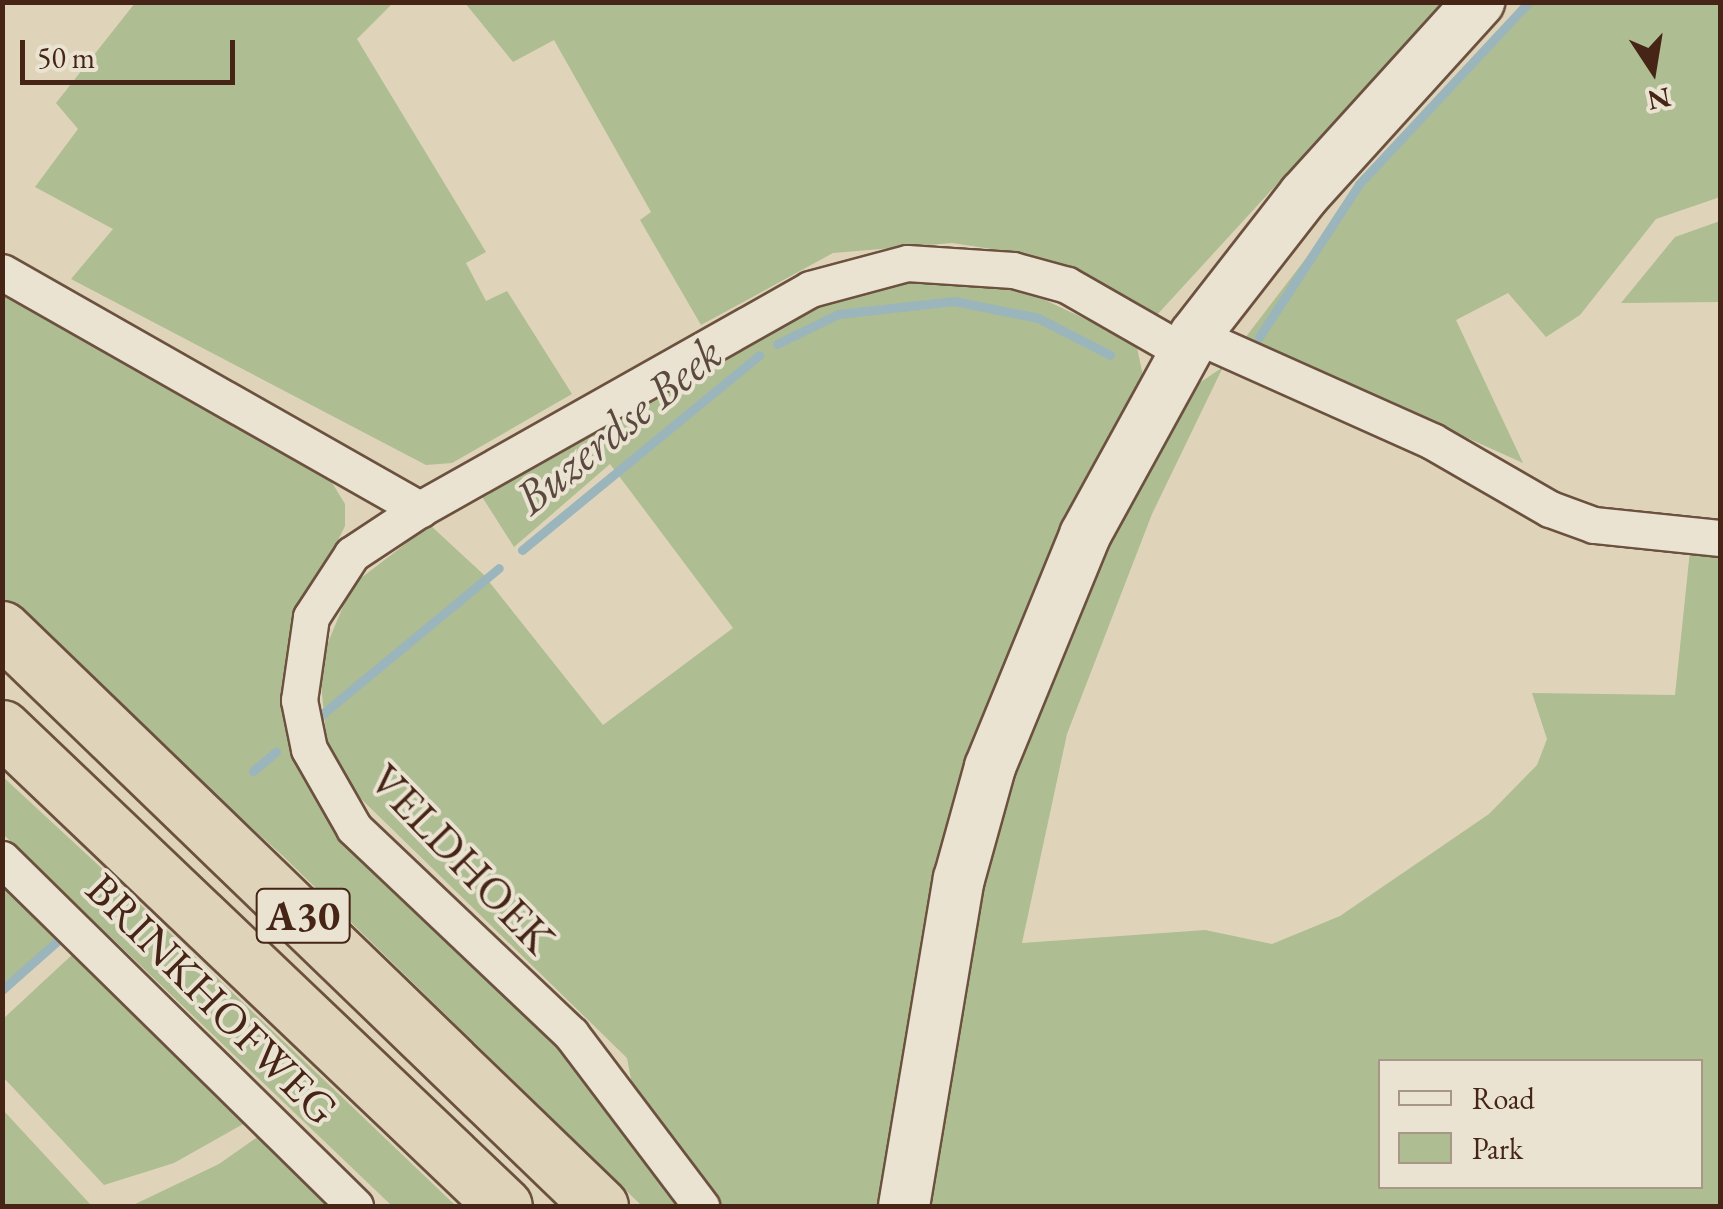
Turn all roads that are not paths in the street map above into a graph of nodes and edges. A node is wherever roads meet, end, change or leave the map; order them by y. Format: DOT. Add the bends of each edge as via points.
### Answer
graph roads {
  1 [pos="1479,2"];
  2 [pos="2,272"];
  3 [pos="1190,343"];
  4 [pos="420,509"];
  5 [pos="1720,538"];
  6 [pos="2,628"];
  7 [pos="2,728"];
  8 [pos="2,859"];
  9 [pos="355,1206"];
  10 [pos="504,1206"];
  11 [pos="600,1206"];
  12 [pos="701,1206"];
  13 [pos="904,1206"];
  1 -- 3 [label="street" via="1304,195"];
  2 -- 4 [label="street"];
  3 -- 4 [label="street, VELDHOEK" via="1067,285 1013,270 907,263 810,289"];
  3 -- 5 [label="street, VELDHOEK" via="1432,441 1550,509 1594,525"];
  3 -- 13 [label="street" via="1086,535 990,768 932,1006"];
  4 -- 12 [label="street, VELDHOEK" via="352,554 311,617 300,700 309,749 354,828 571,1034"];
  6 -- 11 [label="highway, A30"];
  7 -- 10 [label="highway, A30"];
  8 -- 9 [label="street, BRINKHOFWEG"];
}
